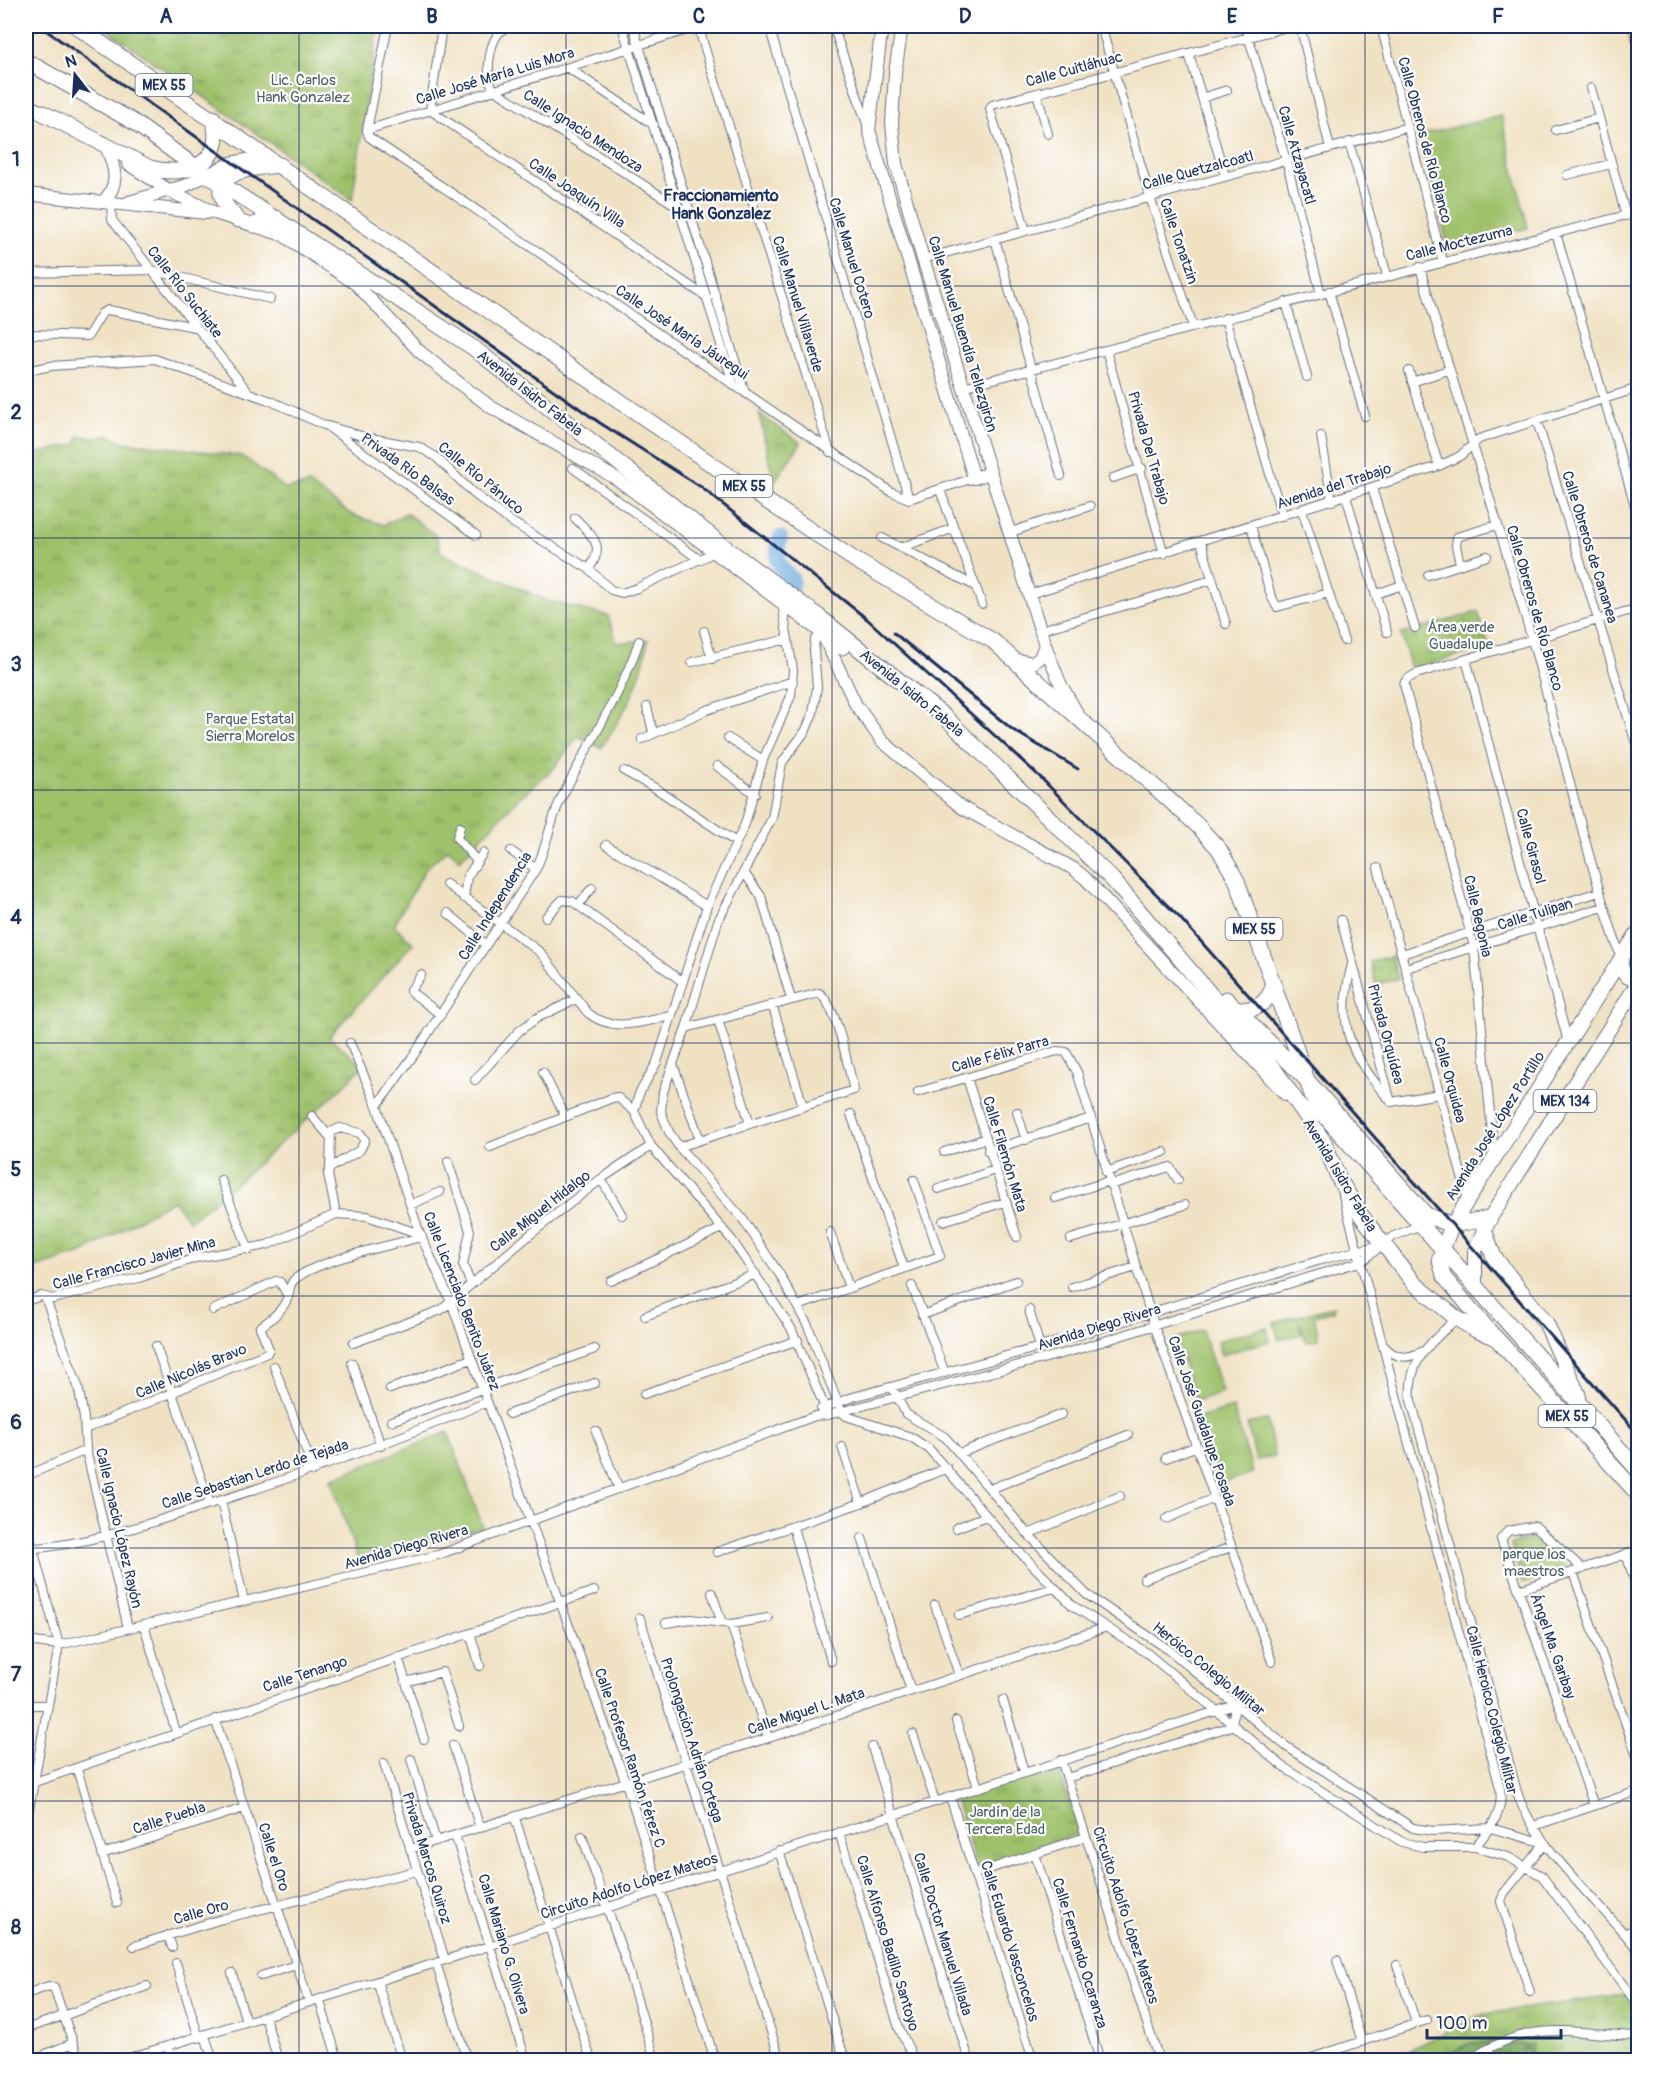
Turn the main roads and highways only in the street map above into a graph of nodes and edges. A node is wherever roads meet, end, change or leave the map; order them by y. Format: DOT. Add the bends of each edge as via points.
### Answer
graph roads {
  1 [pos="76,26"];
  2 [pos="84,26"];
  3 [pos="882,26"];
  4 [pos="902,26"];
  5 [pos="115,52"];
  6 [pos="26,60"];
  7 [pos="26,103"];
  8 [pos="41,112"];
  9 [pos="213,118"];
  10 [pos="108,151"];
  11 [pos="274,160"];
  12 [pos="201,170"];
  13 [pos="222,184"];
  14 [pos="170,191"];
  15 [pos="26,194"];
  16 [pos="112,203"];
  17 [pos="215,213"];
  18 [pos="276,218"];
  19 [pos="238,220"];
  20 [pos="254,225"];
  21 [pos="283,235"];
  22 [pos="990,473"];
  23 [pos="822,633"];
  24 [pos="1045,645"];
  25 [pos="1016,660"];
  26 [pos="881,668"];
  27 [pos="1084,725"];
  28 [pos="1145,916"];
  29 [pos="1638,932"];
  30 [pos="1621,958"];
  31 [pos="1638,978"];
  32 [pos="1274,983"];
  33 [pos="1638,983"];
  34 [pos="1233,1007"];
  35 [pos="1304,1077"];
  36 [pos="1305,1118"];
  37 [pos="1487,1224"];
  38 [pos="1452,1225"];
  39 [pos="1441,1250"];
  40 [pos="1475,1287"];
  41 [pos="1495,1337"];
  42 [pos="1583,1406"];
  43 [pos="1638,1470"];
  44 [pos="1638,1494"];
  1 -- 5 [label="highway, Avenida Isidro Fabela / MEX 55"];
  2 -- 5 [label="main road"];
  3 -- 22 [label="main road" via="869,130 974,478"];
  4 -- 22 [label="main road, Calle Manuel Buendía Tellezgirón" via="892,142 923,259"];
  5 -- 9 [label="highway, Avenida Isidro Fabela / MEX 55"];
  6 -- 12 [label="highway, Avenida Isidro Fabela / MEX 55" via="132,121"];
  7 -- 8 [label="main road, Avenida Isidro Fabela / MEX 55"];
  8 -- 10 [label="main road, Avenida Isidro Fabela / MEX 55"];
  8 -- 12 [label="highway" via="150,168"];
  9 -- 11 [label="highway, Avenida Isidro Fabela / MEX 55"];
  9 -- 12 [label="highway" via="216,147"];
  10 -- 14 [label="main road, Avenida Isidro Fabela / MEX 55"];
  10 -- 16 [label="main road" via="115,181"];
  11 -- 12 [label="main road" via="237,160"];
  11 -- 13 [label="highway" via="230,176"];
  11 -- 25 [label="highway, Avenida Isidro Fabela / MEX 55" via="720,470 855,560 993,641"];
  12 -- 13 [label="highway, Avenida Isidro Fabela / MEX 55"];
  12 -- 14 [label="main road"];
  13 -- 18 [label="highway, Avenida Isidro Fabela / MEX 55"];
  13 -- 19 [label="highway" via="222,200"];
  14 -- 16 [label="main road"];
  14 -- 17 [label="main road, Avenida Isidro Fabela / MEX 55"];
  15 -- 16 [label="main road"];
  16 -- 17 [label="main road"];
  17 -- 19 [label="main road, Avenida Isidro Fabela / MEX 55"];
  18 -- 20 [label="highway"];
  18 -- 21 [label="highway"];
  18 -- 26 [label="highway, Avenida Isidro Fabela / MEX 55" via="475,349"];
  19 -- 20 [label="main road, Avenida Isidro Fabela / MEX 55"];
  20 -- 21 [label="main road, Avenida Isidro Fabela / MEX 55"];
  21 -- 23 [label="main road, Avenida Isidro Fabela / MEX 55" via="363,290 419,351 491,407 617,479"];
  22 -- 24 [label="main road, Calle Manuel Buendía Tellezgirón"];
  23 -- 26 [label="highway"];
  23 -- 36 [label="main road, MEX 55" via="856,705 882,741 961,807 1085,878"];
  24 -- 25 [label="main road" via="1040,658 1033,663"];
  24 -- 27 [label="main road, Calle Manuel Buendía Tellezgirón" via="1060,683"];
  25 -- 27 [label="highway, Avenida Isidro Fabela / MEX 55"];
  26 -- 28 [label="highway, Avenida Isidro Fabela / MEX 55" via="980,748"];
  27 -- 32 [label="highway, Avenida Isidro Fabela / MEX 55" via="1219,849 1237,881"];
  28 -- 34 [label="highway"];
  28 -- 36 [label="highway, Avenida Isidro Fabela / MEX 55" via="1274,1069"];
  29 -- 30 [label="main road, Avenida José López Portillo / MEX 134"];
  30 -- 31 [label="main road" via="1624,975"];
  30 -- 38 [label="main road, Avenida José López Portillo / MEX 134"];
  32 -- 34 [label="highway" via="1270,997 1261,1005 1245,1010"];
  32 -- 35 [label="highway, Avenida Isidro Fabela / MEX 55"];
  33 -- 37 [label="main road, MEX 134"];
  34 -- 35 [label="highway"];
  35 -- 38 [label="highway" via="1426,1215"];
  35 -- 39 [label="highway, Avenida Isidro Fabela / MEX 55" via="1316,1106"];
  36 -- 41 [label="highway, Avenida Isidro Fabela / MEX 55" via="1324,1142 1339,1179 1414,1283 1456,1318"];
  37 -- 38 [label="highway"];
  37 -- 40 [label="main road, MEX 134" via="1475,1251"];
  37 -- 42 [label="highway" via="1494,1257 1546,1323"];
  38 -- 39 [label="main road, Avenida José López Portillo / MEX 134"];
  39 -- 40 [label="highway, Avenida Isidro Fabela / MEX 55"];
  39 -- 41 [label="main road, MEX 55" via="1444,1277"];
  40 -- 42 [label="highway, Avenida Isidro Fabela / MEX 55"];
  41 -- 44 [label="highway, Avenida Isidro Fabela / MEX 55"];
  42 -- 43 [label="highway, Avenida Isidro Fabela / MEX 55"];
}
